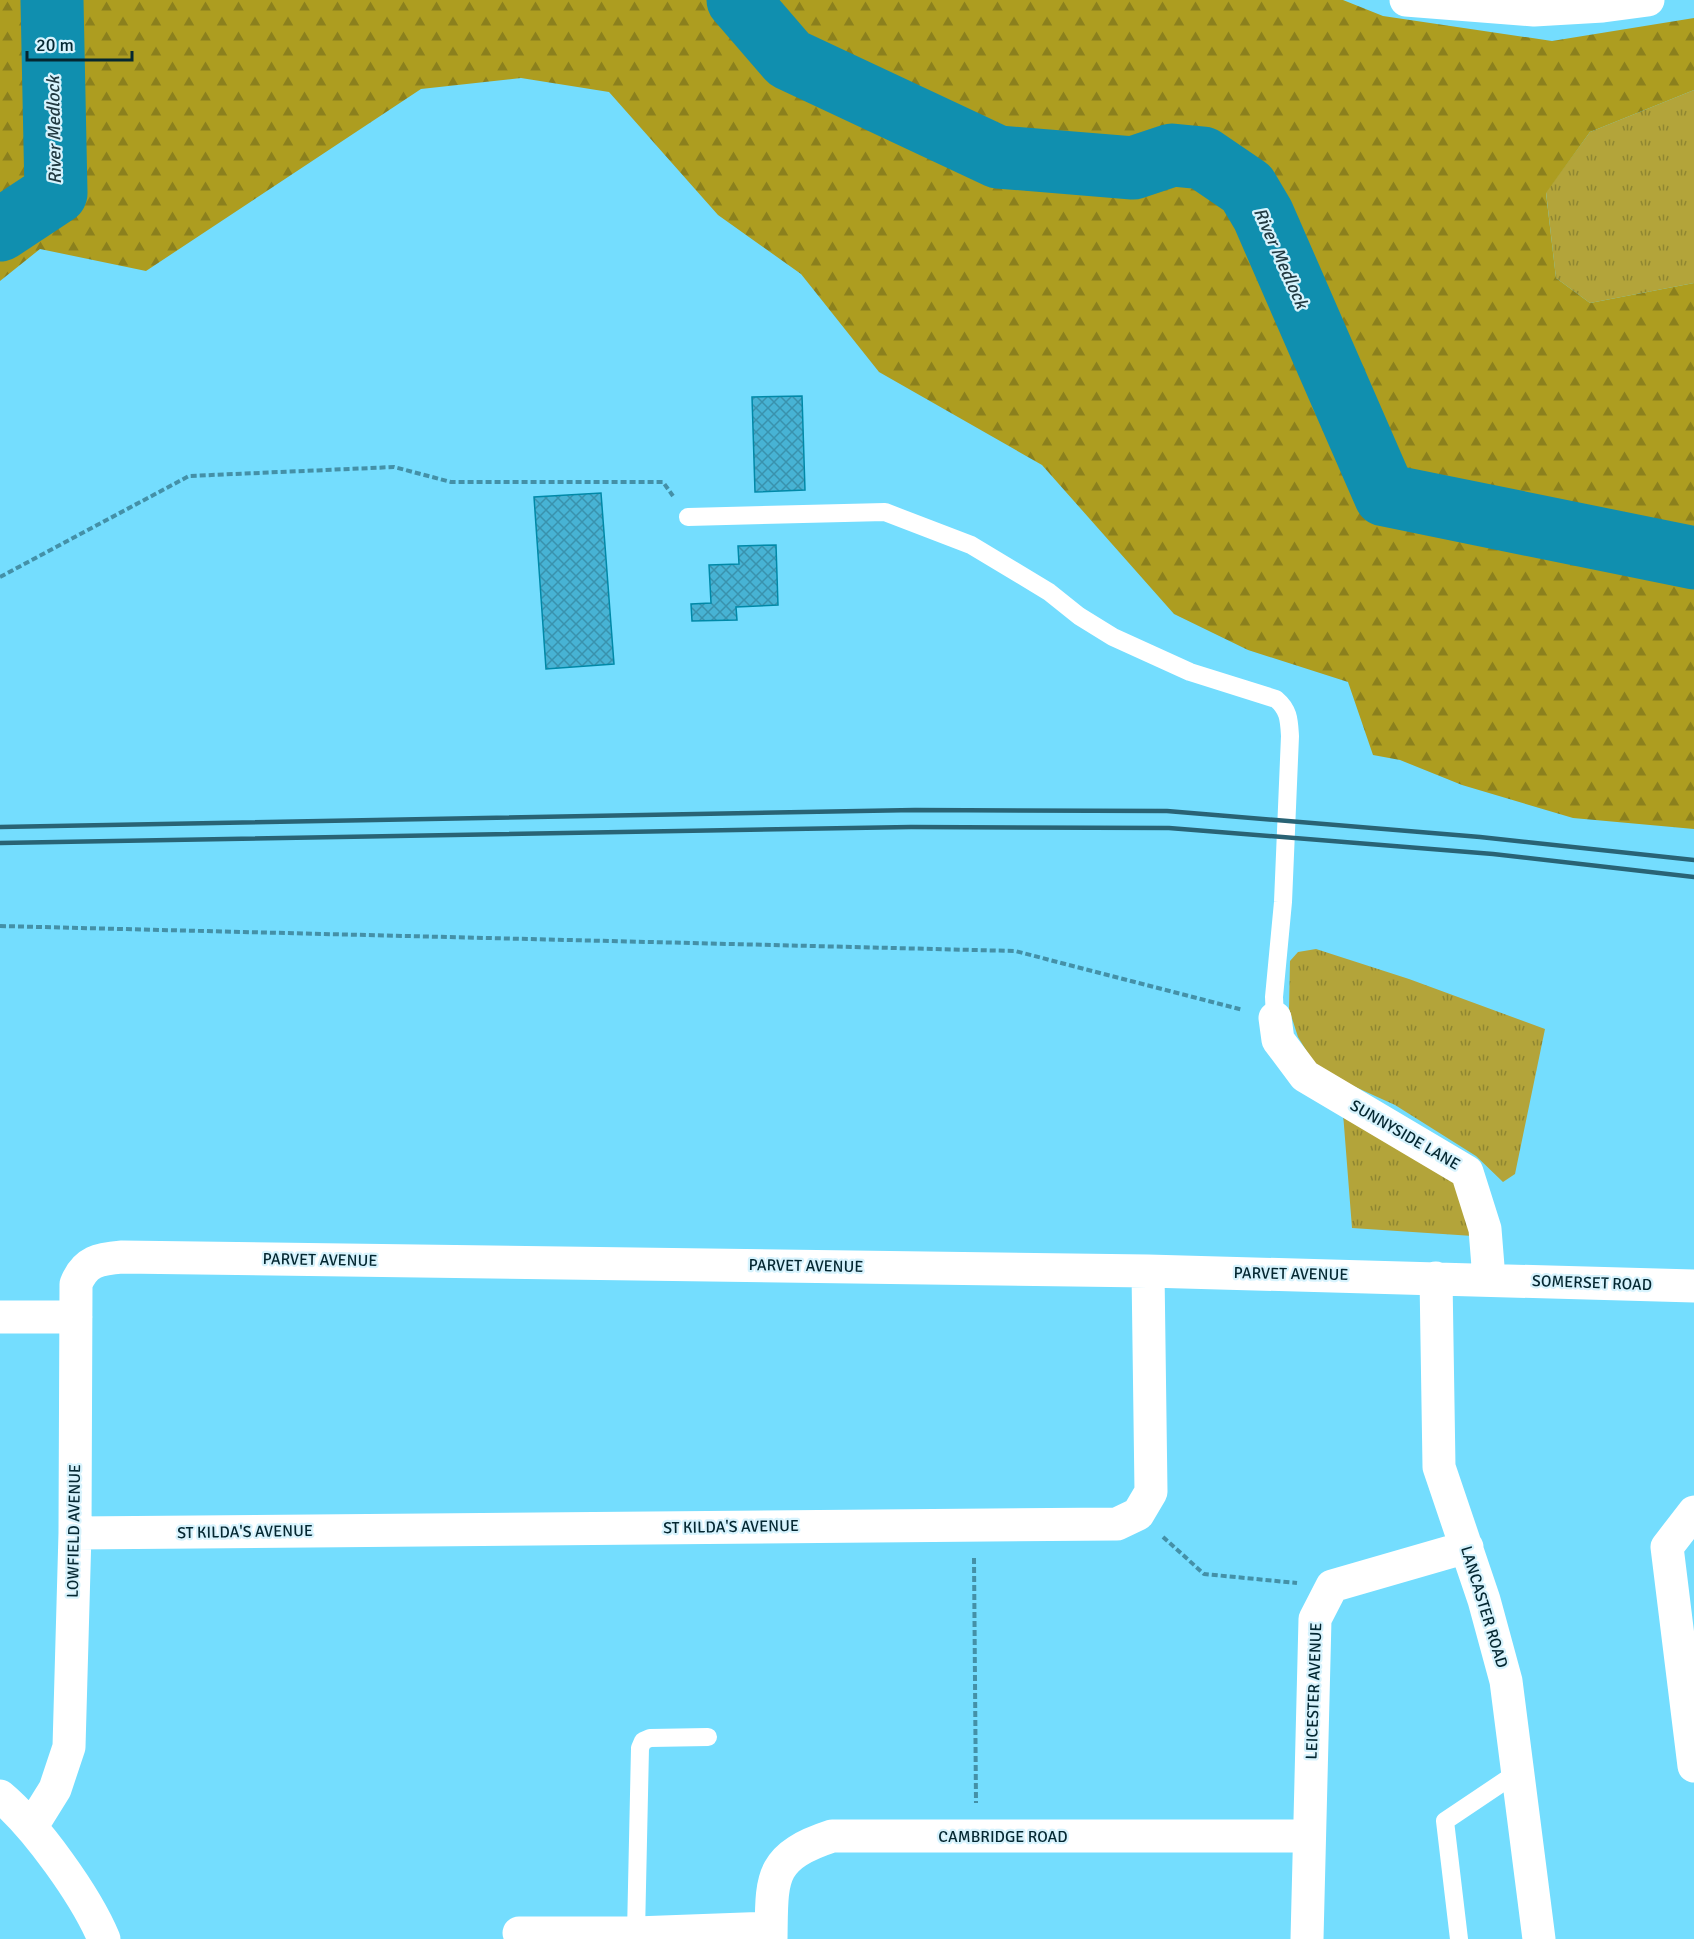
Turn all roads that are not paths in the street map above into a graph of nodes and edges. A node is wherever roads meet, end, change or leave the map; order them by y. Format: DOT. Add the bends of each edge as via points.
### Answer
graph roads {
  1 [pos="1406,0"];
  2 [pos="1648,0"];
  3 [pos="688,517"];
  4 [pos="1275,1018"];
  5 [pos="122,1257"];
  6 [pos="1148,1271"];
  7 [pos="1436,1278"];
  8 [pos="1489,1279"];
  9 [pos="1694,1286"];
  10 [pos="0,1317"];
  11 [pos="76,1317"];
  12 [pos="1694,1512"];
  13 [pos="75,1533"];
  14 [pos="1467,1547"];
  15 [pos="708,1737"];
  16 [pos="1694,1766"];
  17 [pos="1518,1772"];
  18 [pos="0,1796"];
  19 [pos="32,1826"];
  20 [pos="1309,1836"];
  21 [pos="636,1933"];
  22 [pos="771,1933"];
  23 [pos="519,1934"];
  24 [pos="104,1939"];
  25 [pos="1306,1939"];
  26 [pos="1459,1939"];
  27 [pos="1539,1939"];
  1 -- 2 [label="street" via="1534,10"];
  3 -- 4 [label="lane" via="885,512 971,545 1113,637 1190,672 1276,699 1284,705 1289,715 1290,736"];
  4 -- 8 [label="street, SUNNYSIDE LANE" via="1278,1040 1305,1076 1467,1172 1485,1228"];
  5 -- 6 [label="street, PARVET AVENUE"];
  5 -- 11 [label="street, LOWFIELD AVENUE" via="90,1263 82,1270 76,1284"];
  6 -- 7 [label="street, PARVET AVENUE"];
  6 -- 13 [label="street, ST KILDA'S AVENUE" via="1151,1492 1138,1514 1118,1524"];
  7 -- 8 [label="street, PARVET AVENUE"];
  7 -- 14 [label="street, LANCASTER ROAD" via="1439,1467"];
  8 -- 9 [label="street, SOMERSET ROAD"];
  10 -- 11 [label="street"];
  11 -- 13 [label="street, LOWFIELD AVENUE"];
  12 -- 16 [label="street" via="1667,1548"];
  13 -- 19 [label="street, LOWFIELD AVENUE" via="69,1747 55,1789"];
  14 -- 17 [label="street, LANCASTER ROAD" via="1506,1681"];
  14 -- 20 [label="street, LEICESTER AVENUE" via="1332,1586 1315,1619"];
  15 -- 21 [label="lane" via="650,1738 640,1748"];
  17 -- 26 [label="lane" via="1445,1821"];
  17 -- 27 [label="street, LANCASTER ROAD"];
  18 -- 19 [label="street"];
  19 -- 24 [label="street" via="96,1920"];
  20 -- 22 [label="street, CAMBRIDGE ROAD" via="832,1836 792,1852 774,1878"];
  20 -- 25 [label="street, LEICESTER AVENUE"];
  21 -- 22 [label="street"];
  21 -- 23 [label="street"];
}
